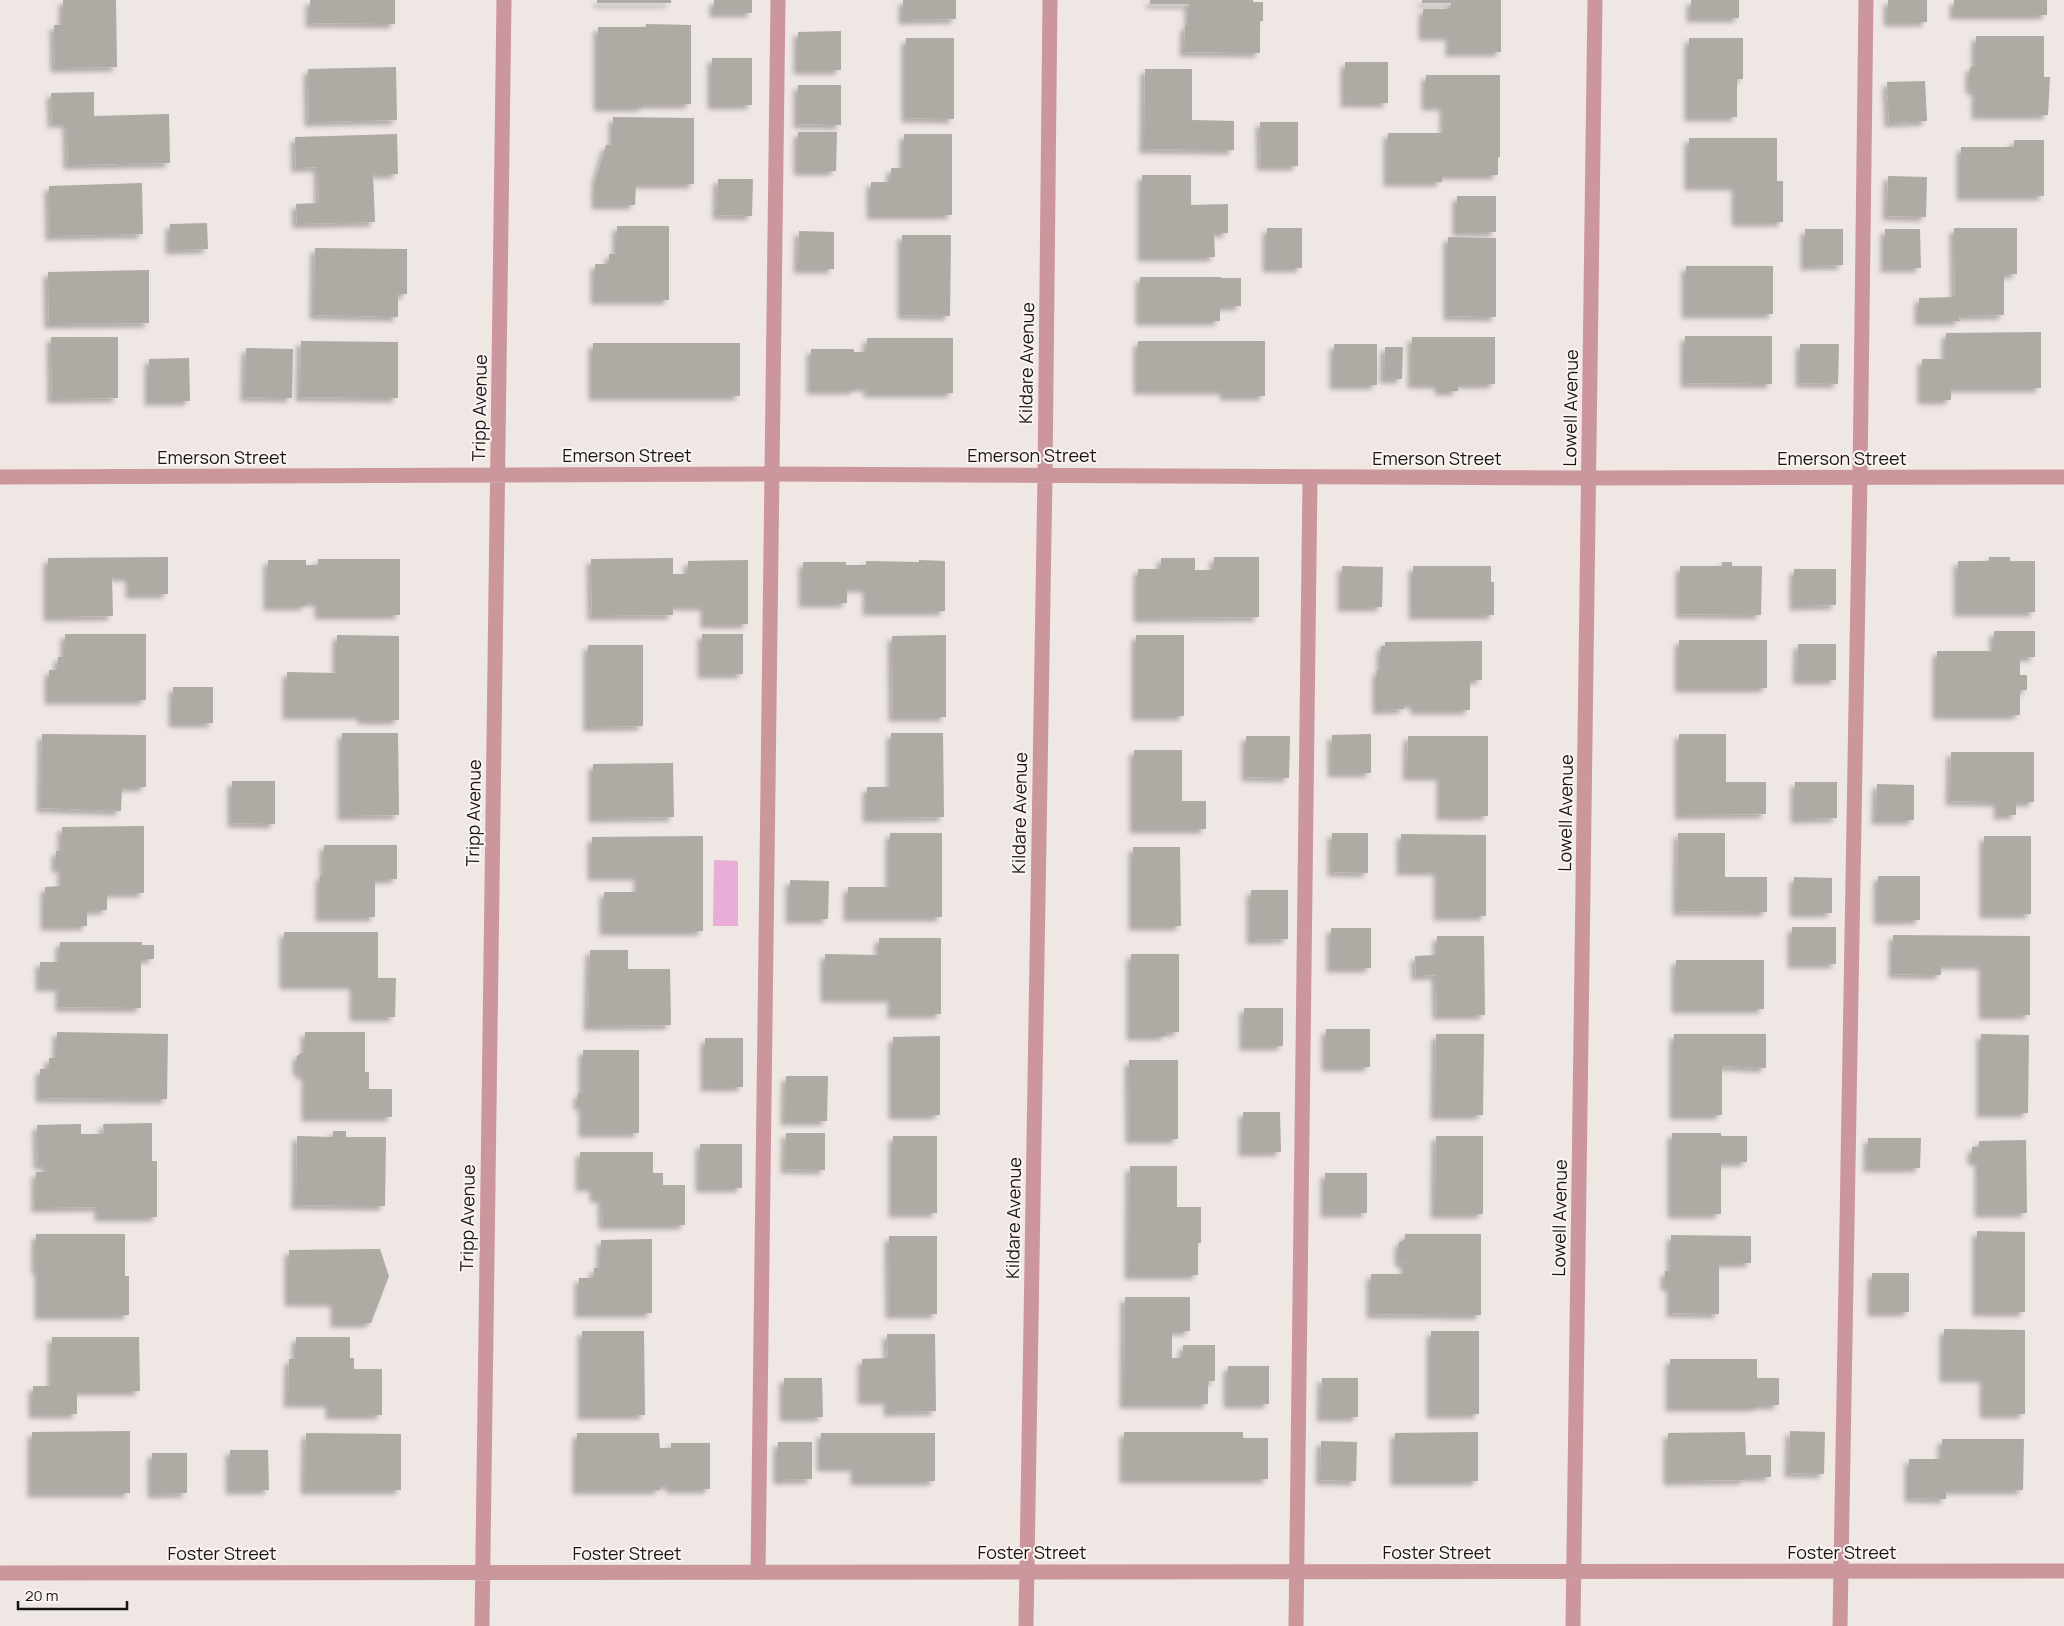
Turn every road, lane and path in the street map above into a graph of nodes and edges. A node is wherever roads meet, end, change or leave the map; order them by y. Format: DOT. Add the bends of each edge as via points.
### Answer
graph roads {
  1 [pos="504,0"];
  2 [pos="778,0"];
  3 [pos="1050,0"];
  4 [pos="1595,0"];
  5 [pos="1866,0"];
  6 [pos="771,474"];
  7 [pos="1045,475"];
  8 [pos="498,476"];
  9 [pos="0,477"];
  10 [pos="1310,477"];
  11 [pos="1589,478"];
  12 [pos="1860,478"];
  13 [pos="2064,478"];
  14 [pos="2064,1571"];
  15 [pos="758,1572"];
  16 [pos="1027,1572"];
  17 [pos="1296,1572"];
  18 [pos="1574,1572"];
  19 [pos="1840,1572"];
  20 [pos="0,1573"];
  21 [pos="482,1573"];
  22 [pos="482,1626"];
  23 [pos="1026,1626"];
  24 [pos="1296,1626"];
  25 [pos="1573,1626"];
  26 [pos="1840,1626"];
  1 -- 8 [label="street, Tripp Avenue"];
  2 -- 6 [label="street"];
  3 -- 7 [label="street, Kildare Avenue"];
  4 -- 11 [label="street, Lowell Avenue"];
  5 -- 12 [label="street"];
  6 -- 7 [label="street, Emerson Street"];
  6 -- 8 [label="street, Emerson Street"];
  6 -- 15 [label="street"];
  7 -- 10 [label="street, Emerson Street"];
  7 -- 16 [label="street, Kildare Avenue"];
  8 -- 9 [label="street, Emerson Street"];
  8 -- 21 [label="street, Tripp Avenue"];
  10 -- 11 [label="street, Emerson Street"];
  10 -- 17 [label="street"];
  11 -- 12 [label="street, Emerson Street"];
  11 -- 18 [label="street, Lowell Avenue"];
  12 -- 13 [label="street, Emerson Street"];
  12 -- 19 [label="street"];
  14 -- 19 [label="street, Foster Street"];
  15 -- 16 [label="street, Foster Street"];
  15 -- 21 [label="street, Foster Street"];
  16 -- 17 [label="street, Foster Street"];
  16 -- 23 [label="street, Kildare Avenue"];
  17 -- 18 [label="street, Foster Street"];
  17 -- 24 [label="street"];
  18 -- 19 [label="street, Foster Street"];
  18 -- 25 [label="street, Lowell Avenue"];
  19 -- 26 [label="street"];
  20 -- 21 [label="street, Foster Street"];
  21 -- 22 [label="street, Tripp Avenue"];
}
